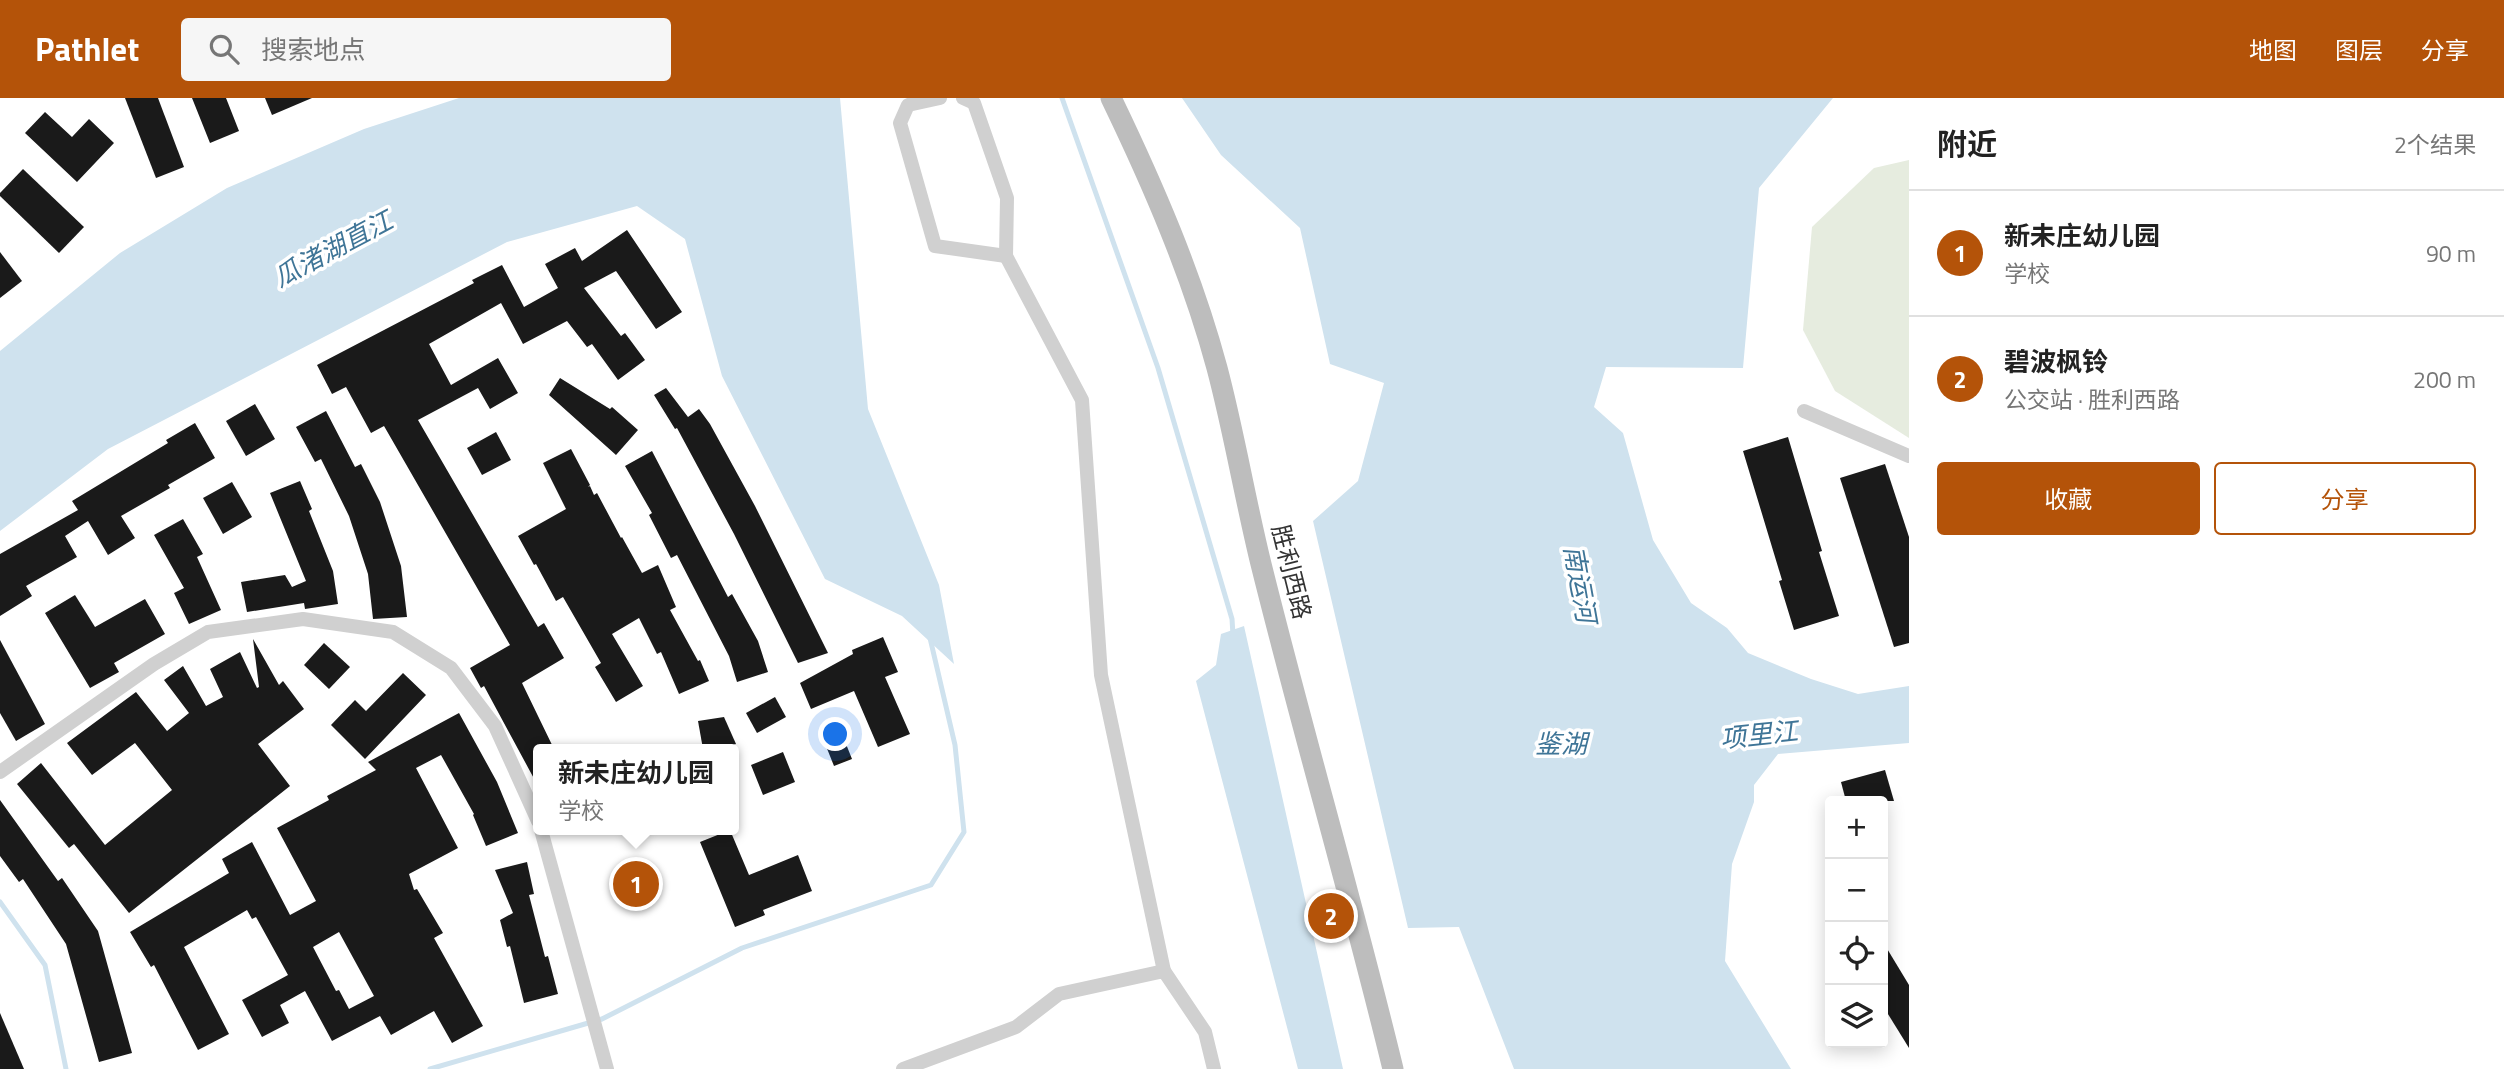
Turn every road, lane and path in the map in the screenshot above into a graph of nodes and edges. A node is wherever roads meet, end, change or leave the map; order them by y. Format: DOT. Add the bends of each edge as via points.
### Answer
graph roads {
  1 [pos="940,98"];
  2 [pos="963,98"];
  3 [pos="1113,103"];
  4 [pos="1006,256"];
  5 [pos="1804,411"];
  6 [pos="1909,456"];
  7 [pos="0,772"];
  8 [pos="533,810"];
  9 [pos="542,835"];
  10 [pos="1164,971"];
  11 [pos="607,1069"];
  12 [pos="903,1069"];
  13 [pos="1214,1069"];
  14 [pos="1393,1069"];
  1 -- 4 [label="street" via="908,104 900,123 934,246"];
  2 -- 4 [label="street" via="974,103 1007,198"];
  3 -- 14 [label="street, 胜利西路" via="1175,241 1217,369 1261,562"];
  4 -- 10 [label="street" via="1082,400 1101,675"];
  5 -- 6 [label="street"];
  7 -- 8 [label="street" via="154,664 208,632 303,619 393,632 451,668 495,726"];
  9 -- 11 [label="street"];
  10 -- 12 [label="street" via="1059,994 1016,1027"];
  10 -- 13 [label="street" via="1205,1032"];
}
